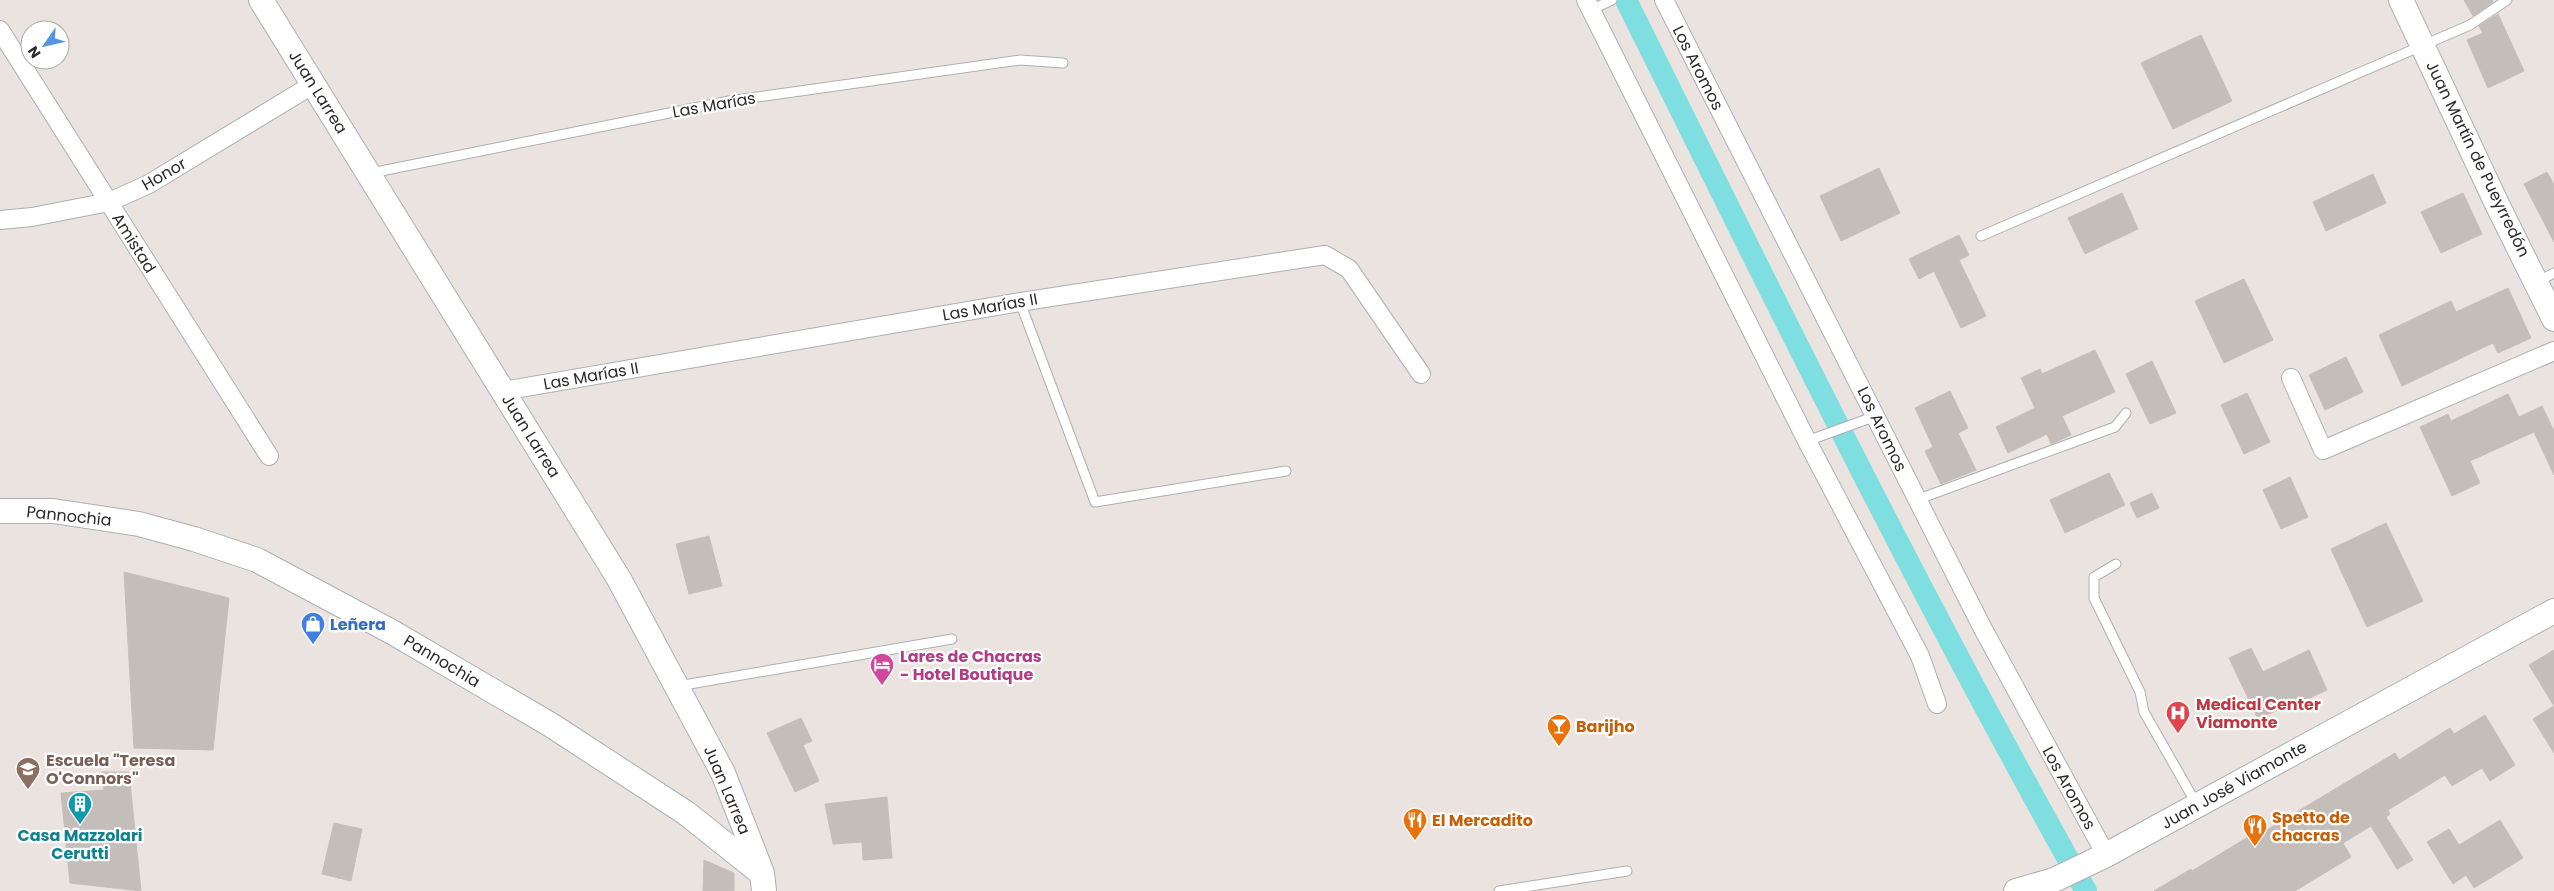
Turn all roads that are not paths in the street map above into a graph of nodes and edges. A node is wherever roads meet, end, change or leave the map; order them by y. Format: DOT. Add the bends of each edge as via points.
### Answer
graph roads {
  1 [pos="261,0"];
  2 [pos="1612,0"];
  3 [pos="1664,0"];
  4 [pos="2401,0"];
  5 [pos="2507,0"];
  6 [pos="1589,5"];
  7 [pos="0,30"];
  8 [pos="2423,46"];
  9 [pos="1062,64"];
  10 [pos="312,85"];
  11 [pos="369,173"];
  12 [pos="109,202"];
  13 [pos="0,220"];
  14 [pos="1981,236"];
  15 [pos="2546,277"];
  16 [pos="1020,302"];
  17 [pos="2554,319"];
  18 [pos="2554,351"];
  19 [pos="1421,374"];
  20 [pos="2291,378"];
  21 [pos="503,391"];
  22 [pos="2126,413"];
  23 [pos="1876,416"];
  24 [pos="1807,441"];
  25 [pos="269,456"];
  26 [pos="1286,471"];
  27 [pos="1916,500"];
  28 [pos="0,511"];
  29 [pos="2116,564"];
  30 [pos="2554,611"];
  31 [pos="952,639"];
  32 [pos="678,686"];
  33 [pos="1937,704"];
  34 [pos="2197,805"];
  35 [pos="2106,855"];
  36 [pos="1627,871"];
  37 [pos="763,882"];
  38 [pos="2057,886"];
  39 [pos="1499,891"];
  40 [pos="2016,891"];
  1 -- 10 [label="main road, Juan Larrea"];
  2 -- 6 [label="lane"];
  3 -- 23 [label="street, Los Aromos"];
  4 -- 8 [label="main road, Juan Martín de Pueyrredón"];
  5 -- 8 [label="lane" via="2470,25"];
  6 -- 24 [label="street"];
  7 -- 12 [label="street, Amistad"];
  8 -- 14 [label="lane"];
  8 -- 15 [label="main road, Juan Martín de Pueyrredón" via="2497,204"];
  9 -- 11 [label="lane, Las Marías" via="1020,60 729,101"];
  10 -- 11 [label="main road, Juan Larrea"];
  10 -- 12 [label="street, Honor" via="149,184"];
  11 -- 21 [label="main road, Juan Larrea"];
  12 -- 13 [label="street, Honor"];
  12 -- 25 [label="street, Amistad"];
  15 -- 17 [label="main road, Juan Martín de Pueyrredón"];
  16 -- 19 [label="street, Las Marías II" via="1325,255 1349,269"];
  16 -- 21 [label="street, Las Marías II"];
  16 -- 26 [label="lane" via="1095,502"];
  18 -- 20 [label="street" via="2323,450"];
  21 -- 32 [label="main road, Juan Larrea" via="620,579"];
  22 -- 27 [label="lane" via="2115,426"];
  23 -- 24 [label="lane"];
  23 -- 27 [label="street, Los Aromos"];
  24 -- 33 [label="street" via="1920,656"];
  27 -- 35 [label="street, Los Aromos"];
  28 -- 37 [label="main road, Pannochia" via="52,511 139,524 257,560 392,632 550,725 686,813"];
  29 -- 34 [label="lane" via="2094,577 2094,598 2140,692 2144,712"];
  30 -- 34 [label="main road, Juan José Viamonte"];
  31 -- 32 [label="lane"];
  32 -- 37 [label="main road, Juan Larrea" via="723,773"];
  34 -- 35 [label="main road, Juan José Viamonte"];
  35 -- 38 [label="main road, Juan José Viamonte"];
  36 -- 39 [label="lane"];
  38 -- 40 [label="main road, Juan José Viamonte"];
}
